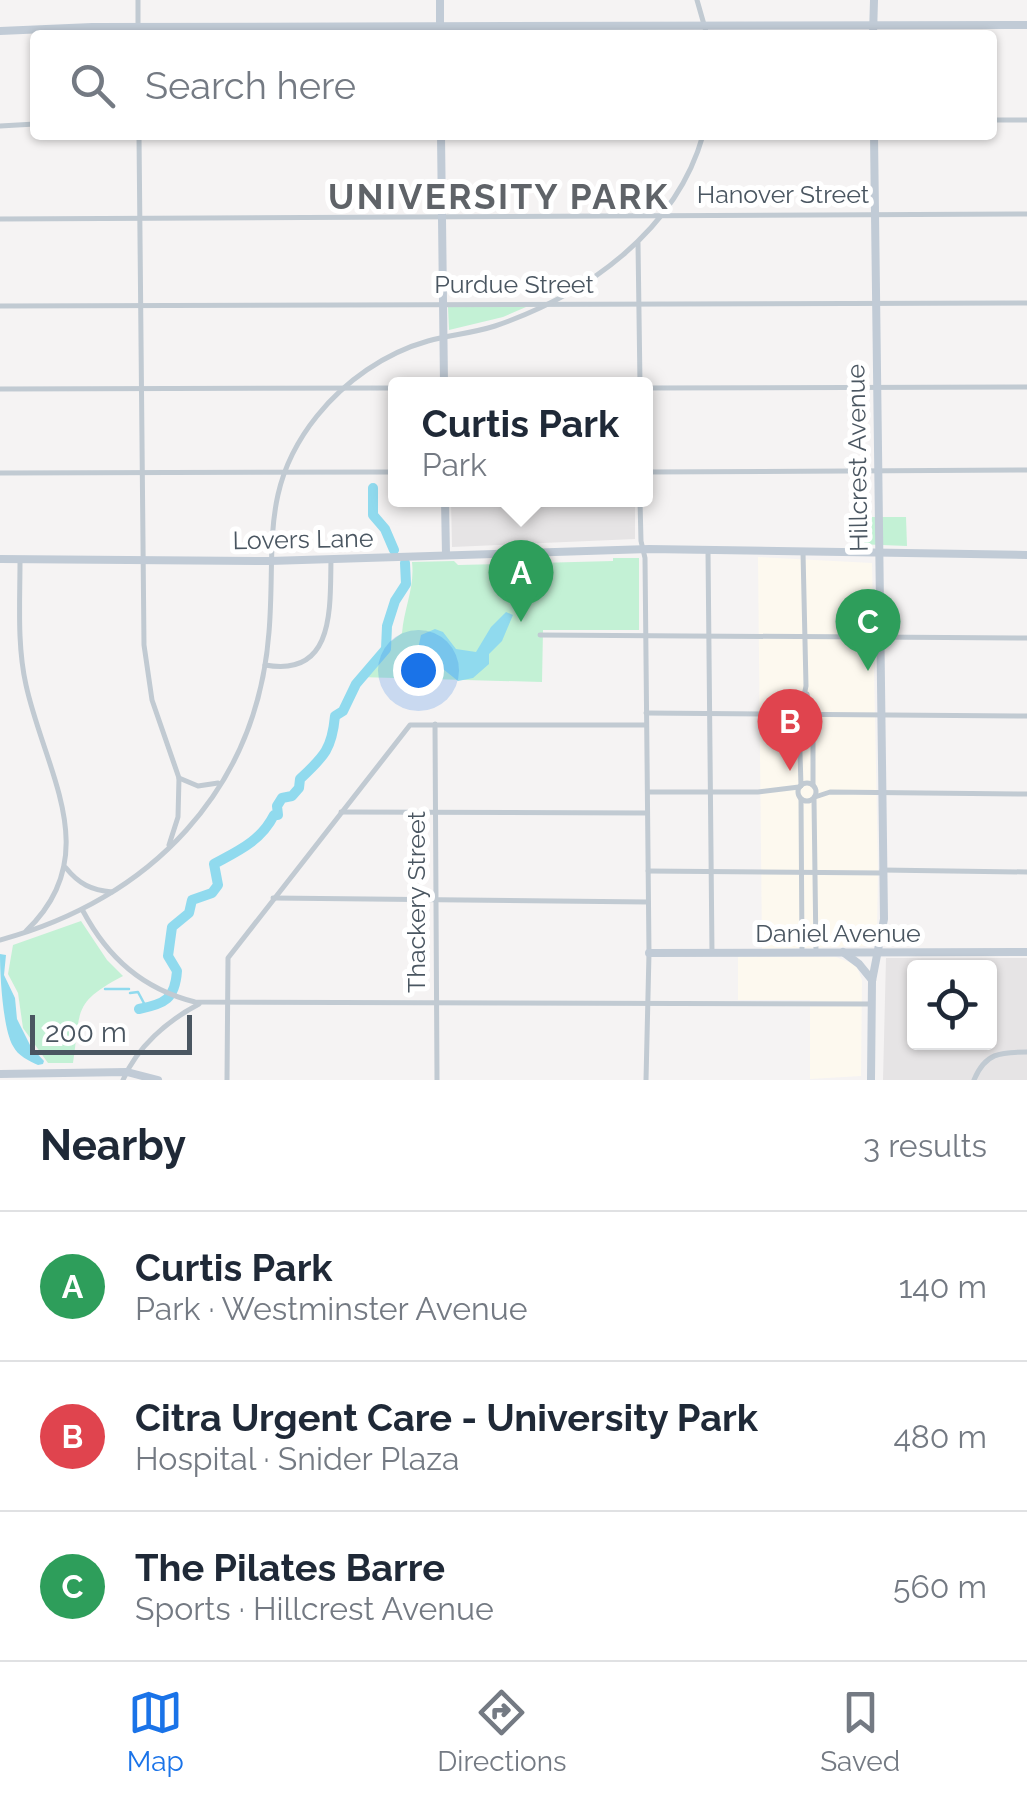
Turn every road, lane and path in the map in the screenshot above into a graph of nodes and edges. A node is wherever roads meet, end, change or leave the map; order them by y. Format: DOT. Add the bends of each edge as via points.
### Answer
graph roads {
  1 [pos="138,0"];
  2 [pos="440,0"];
  3 [pos="696,0"];
  4 [pos="874,0"];
  5 [pos="1027,25"];
  6 [pos="138,30"];
  7 [pos="440,30"];
  8 [pos="706,30"];
  9 [pos="873,30"];
  10 [pos="0,32"];
  11 [pos="30,32"];
  12 [pos="997,120"];
  13 [pos="1027,120"];
  14 [pos="30,124"];
  15 [pos="0,126"];
  16 [pos="139,140"];
  17 [pos="441,140"];
  18 [pos="702,140"];
  19 [pos="874,140"];
  20 [pos="874,213"];
  21 [pos="1027,214"];
  22 [pos="665,215"];
  23 [pos="140,216"];
  24 [pos="442,216"];
  25 [pos="0,219"];
  26 [pos="638,242"];
  27 [pos="876,303"];
  28 [pos="1027,303"];
  29 [pos="442,304"];
  30 [pos="546,304"];
  31 [pos="638,304"];
  32 [pos="0,306"];
  33 [pos="141,306"];
  34 [pos="443,338"];
  35 [pos="444,377"];
  36 [pos="642,377"];
  37 [pos="653,386"];
  38 [pos="876,387"];
  39 [pos="1027,387"];
  40 [pos="342,388"];
  41 [pos="388,388"];
  42 [pos="0,389"];
  43 [pos="142,389"];
  44 [pos="1027,470"];
  45 [pos="878,471"];
  46 [pos="285,472"];
  47 [pos="388,472"];
  48 [pos="653,472"];
  49 [pos="0,473"];
  50 [pos="143,473"];
  51 [pos="445,507"];
  52 [pos="640,507"];
  53 [pos="643,550"];
  54 [pos="708,551"];
  55 [pos="804,552"];
  56 [pos="878,554"];
  57 [pos="446,555"];
  58 [pos="1027,555"];
  59 [pos="0,559"];
  60 [pos="20,559"];
  61 [pos="144,559"];
  62 [pos="331,559"];
  63 [pos="270,560"];
  64 [pos="805,634"];
  65 [pos="646,635"];
  66 [pos="709,635"];
  67 [pos="880,635"];
  68 [pos="540,636"];
  69 [pos="1027,638"];
  70 [pos="265,666"];
  71 [pos="646,714"];
  72 [pos="710,714"];
  73 [pos="807,714"];
  74 [pos="880,714"];
  75 [pos="1027,716"];
  76 [pos="435,724"];
  77 [pos="646,725"];
  78 [pos="179,778"];
  79 [pos="221,782"];
  80 [pos="800,786"];
  81 [pos="814,786"];
  82 [pos="784,791"];
  83 [pos="647,792"];
  84 [pos="710,792"];
  85 [pos="830,792"];
  86 [pos="882,792"];
  87 [pos="1027,794"];
  88 [pos="800,798"];
  89 [pos="814,798"];
  90 [pos="340,812"];
  91 [pos="436,812"];
  92 [pos="647,813"];
  93 [pos="167,849"];
  94 [pos="66,867"];
  95 [pos="648,871"];
  96 [pos="711,871"];
  97 [pos="801,872"];
  98 [pos="815,872"];
  99 [pos="882,872"];
  100 [pos="1027,872"];
  101 [pos="115,892"];
  102 [pos="273,898"];
  103 [pos="437,901"];
  104 [pos="648,902"];
  105 [pos="84,911"];
  106 [pos="24,933"];
  107 [pos="0,940"];
  108 [pos="802,952"];
  109 [pos="816,952"];
  110 [pos="843,952"];
  111 [pos="878,952"];
  112 [pos="1027,952"];
  113 [pos="649,953"];
  114 [pos="712,953"];
  115 [pos="872,981"];
  116 [pos="227,1002"];
  117 [pos="202,1003"];
  118 [pos="437,1003"];
  119 [pos="646,1004"];
  120 [pos="872,1004"];
  121 [pos="1027,1052"];
  122 [pos="0,1074"];
  123 [pos="125,1076"];
  124 [pos="158,1080"];
  125 [pos="227,1080"];
  126 [pos="436,1080"];
  127 [pos="646,1080"];
  128 [pos="871,1080"];
  129 [pos="974,1080"];
  1 -- 6 [label="street"];
  2 -- 7 [label="street"];
  3 -- 8 [label="street"];
  4 -- 9 [label="street"];
  5 -- 9 [label="street"];
  7 -- 8 [label="street"];
  8 -- 9 [label="street"];
  10 -- 11 [label="street"];
  12 -- 13 [label="street"];
  14 -- 15 [label="street"];
  16 -- 23 [label="street"];
  17 -- 24 [label="street"];
  18 -- 22 [label="street"];
  19 -- 20 [label="street, Hillcrest Avenue"];
  20 -- 21 [label="street, Hanover Street"];
  20 -- 22 [label="street, Hanover Street"];
  20 -- 27 [label="street, Hillcrest Avenue"];
  22 -- 24 [label="street, Hanover Street"];
  22 -- 26 [label="street"];
  23 -- 24 [label="street, Hanover Street"];
  23 -- 25 [label="street, Hanover Street"];
  23 -- 33 [label="street"];
  24 -- 29 [label="street"];
  26 -- 30 [label="street"];
  26 -- 31 [label="street"];
  27 -- 28 [label="street, Purdue Street"];
  27 -- 31 [label="street, Purdue Street"];
  27 -- 38 [label="street, Hillcrest Avenue"];
  29 -- 30 [label="street, Purdue Street"];
  29 -- 33 [label="street, Purdue Street"];
  29 -- 34 [label="street"];
  30 -- 31 [label="street, Purdue Street"];
  30 -- 34 [label="street"];
  31 -- 36 [label="street"];
  32 -- 33 [label="street, Purdue Street"];
  33 -- 43 [label="street"];
  34 -- 35 [label="street"];
  34 -- 40 [label="street" via="392,356"];
  37 -- 38 [label="street"];
  38 -- 39 [label="street"];
  38 -- 45 [label="street, Hillcrest Avenue"];
  40 -- 41 [label="street"];
  40 -- 43 [label="street"];
  40 -- 46 [label="street" via="306,430"];
  42 -- 43 [label="street"];
  43 -- 50 [label="street"];
  44 -- 45 [label="street"];
  45 -- 48 [label="street"];
  45 -- 56 [label="street, Hillcrest Avenue"];
  46 -- 47 [label="street"];
  46 -- 50 [label="street"];
  46 -- 63 [label="street" via="272,514"];
  49 -- 50 [label="street"];
  50 -- 61 [label="street"];
  51 -- 57 [label="street"];
  52 -- 53 [label="street"];
  53 -- 54 [label="street, Lovers Lane"];
  53 -- 57 [label="street, Lovers Lane"];
  53 -- 65 [label="street"];
  54 -- 55 [label="street, Lovers Lane"];
  54 -- 66 [label="street"];
  55 -- 56 [label="street, Lovers Lane"];
  55 -- 64 [label="street"];
  56 -- 58 [label="street, Lovers Lane"];
  56 -- 67 [label="street, Hillcrest Avenue"];
  57 -- 62 [label="street, Lovers Lane"];
  59 -- 60 [label="street, Lovers Lane"];
  60 -- 61 [label="street, Lovers Lane"];
  60 -- 94 [label="street" via="26,689 59,789"];
  61 -- 63 [label="street, Lovers Lane"];
  61 -- 78 [label="street" via="148,682"];
  62 -- 63 [label="street, Lovers Lane"];
  62 -- 70 [label="street" via="321,645 295,666"];
  63 -- 70 [label="street"];
  64 -- 66 [label="street"];
  64 -- 67 [label="street"];
  64 -- 73 [label="street"];
  65 -- 66 [label="street"];
  65 -- 68 [label="street"];
  65 -- 71 [label="street"];
  66 -- 72 [label="street"];
  67 -- 69 [label="street"];
  67 -- 74 [label="street, Hillcrest Avenue"];
  70 -- 79 [label="street" via="247,730"];
  71 -- 72 [label="street"];
  71 -- 77 [label="street"];
  72 -- 73 [label="street"];
  72 -- 84 [label="street"];
  73 -- 74 [label="street"];
  73 -- 80 [label="street" via="800,720"];
  73 -- 81 [label="street"];
  74 -- 75 [label="street"];
  74 -- 86 [label="street, Hillcrest Avenue"];
  76 -- 77 [label="street"];
  76 -- 90 [label="street" via="410,726"];
  76 -- 91 [label="street, Thackery Street"];
  77 -- 83 [label="street"];
  78 -- 79 [label="street" via="198,786"];
  78 -- 93 [label="street" via="178,817"];
  79 -- 93 [label="street"];
  80 -- 81 [label="street"];
  80 -- 82 [label="street"];
  80 -- 88 [label="street"];
  81 -- 85 [label="street"];
  81 -- 89 [label="street"];
  82 -- 84 [label="street"];
  82 -- 88 [label="street"];
  83 -- 84 [label="street"];
  83 -- 92 [label="street"];
  84 -- 96 [label="street"];
  85 -- 86 [label="street"];
  85 -- 89 [label="street"];
  86 -- 87 [label="street"];
  86 -- 99 [label="street, Hillcrest Avenue"];
  88 -- 89 [label="street"];
  88 -- 97 [label="street"];
  89 -- 98 [label="street"];
  90 -- 91 [label="street"];
  90 -- 102 [label="street"];
  91 -- 92 [label="street"];
  91 -- 103 [label="street, Thackery Street"];
  92 -- 95 [label="street"];
  93 -- 101 [label="street"];
  94 -- 101 [label="street" via="88,887"];
  94 -- 106 [label="street" via="55,896"];
  95 -- 96 [label="street"];
  95 -- 104 [label="street"];
  96 -- 97 [label="street"];
  96 -- 114 [label="street"];
  97 -- 98 [label="street"];
  97 -- 108 [label="street"];
  98 -- 99 [label="street"];
  98 -- 109 [label="street"];
  99 -- 100 [label="street"];
  99 -- 111 [label="street, Hillcrest Avenue"];
  101 -- 105 [label="street"];
  102 -- 103 [label="street"];
  102 -- 116 [label="street" via="228,958"];
  103 -- 104 [label="street"];
  103 -- 118 [label="street, Thackery Street"];
  104 -- 113 [label="street"];
  105 -- 106 [label="street"];
  105 -- 117 [label="street" via="112,957 137,977"];
  106 -- 107 [label="street"];
  108 -- 109 [label="street, Daniel Avenue"];
  108 -- 114 [label="street, Daniel Avenue"];
  109 -- 110 [label="street, Daniel Avenue"];
  110 -- 111 [label="street, Daniel Avenue"];
  110 -- 115 [label="street"];
  111 -- 112 [label="street, Daniel Avenue"];
  111 -- 115 [label="street, Hillcrest Avenue"];
  113 -- 114 [label="street, Daniel Avenue"];
  113 -- 119 [label="street"];
  115 -- 120 [label="street, Hillcrest Avenue"];
  116 -- 117 [label="street"];
  116 -- 118 [label="street"];
  116 -- 125 [label="street"];
  117 -- 123 [label="street" via="167,1024"];
  118 -- 119 [label="street"];
  118 -- 126 [label="street, Thackery Street"];
  119 -- 120 [label="street"];
  119 -- 127 [label="street"];
  120 -- 128 [label="street, Hillcrest Avenue"];
  121 -- 129 [label="street" via="991,1055"];
  122 -- 123 [label="street"];
  123 -- 124 [label="street"];
}
